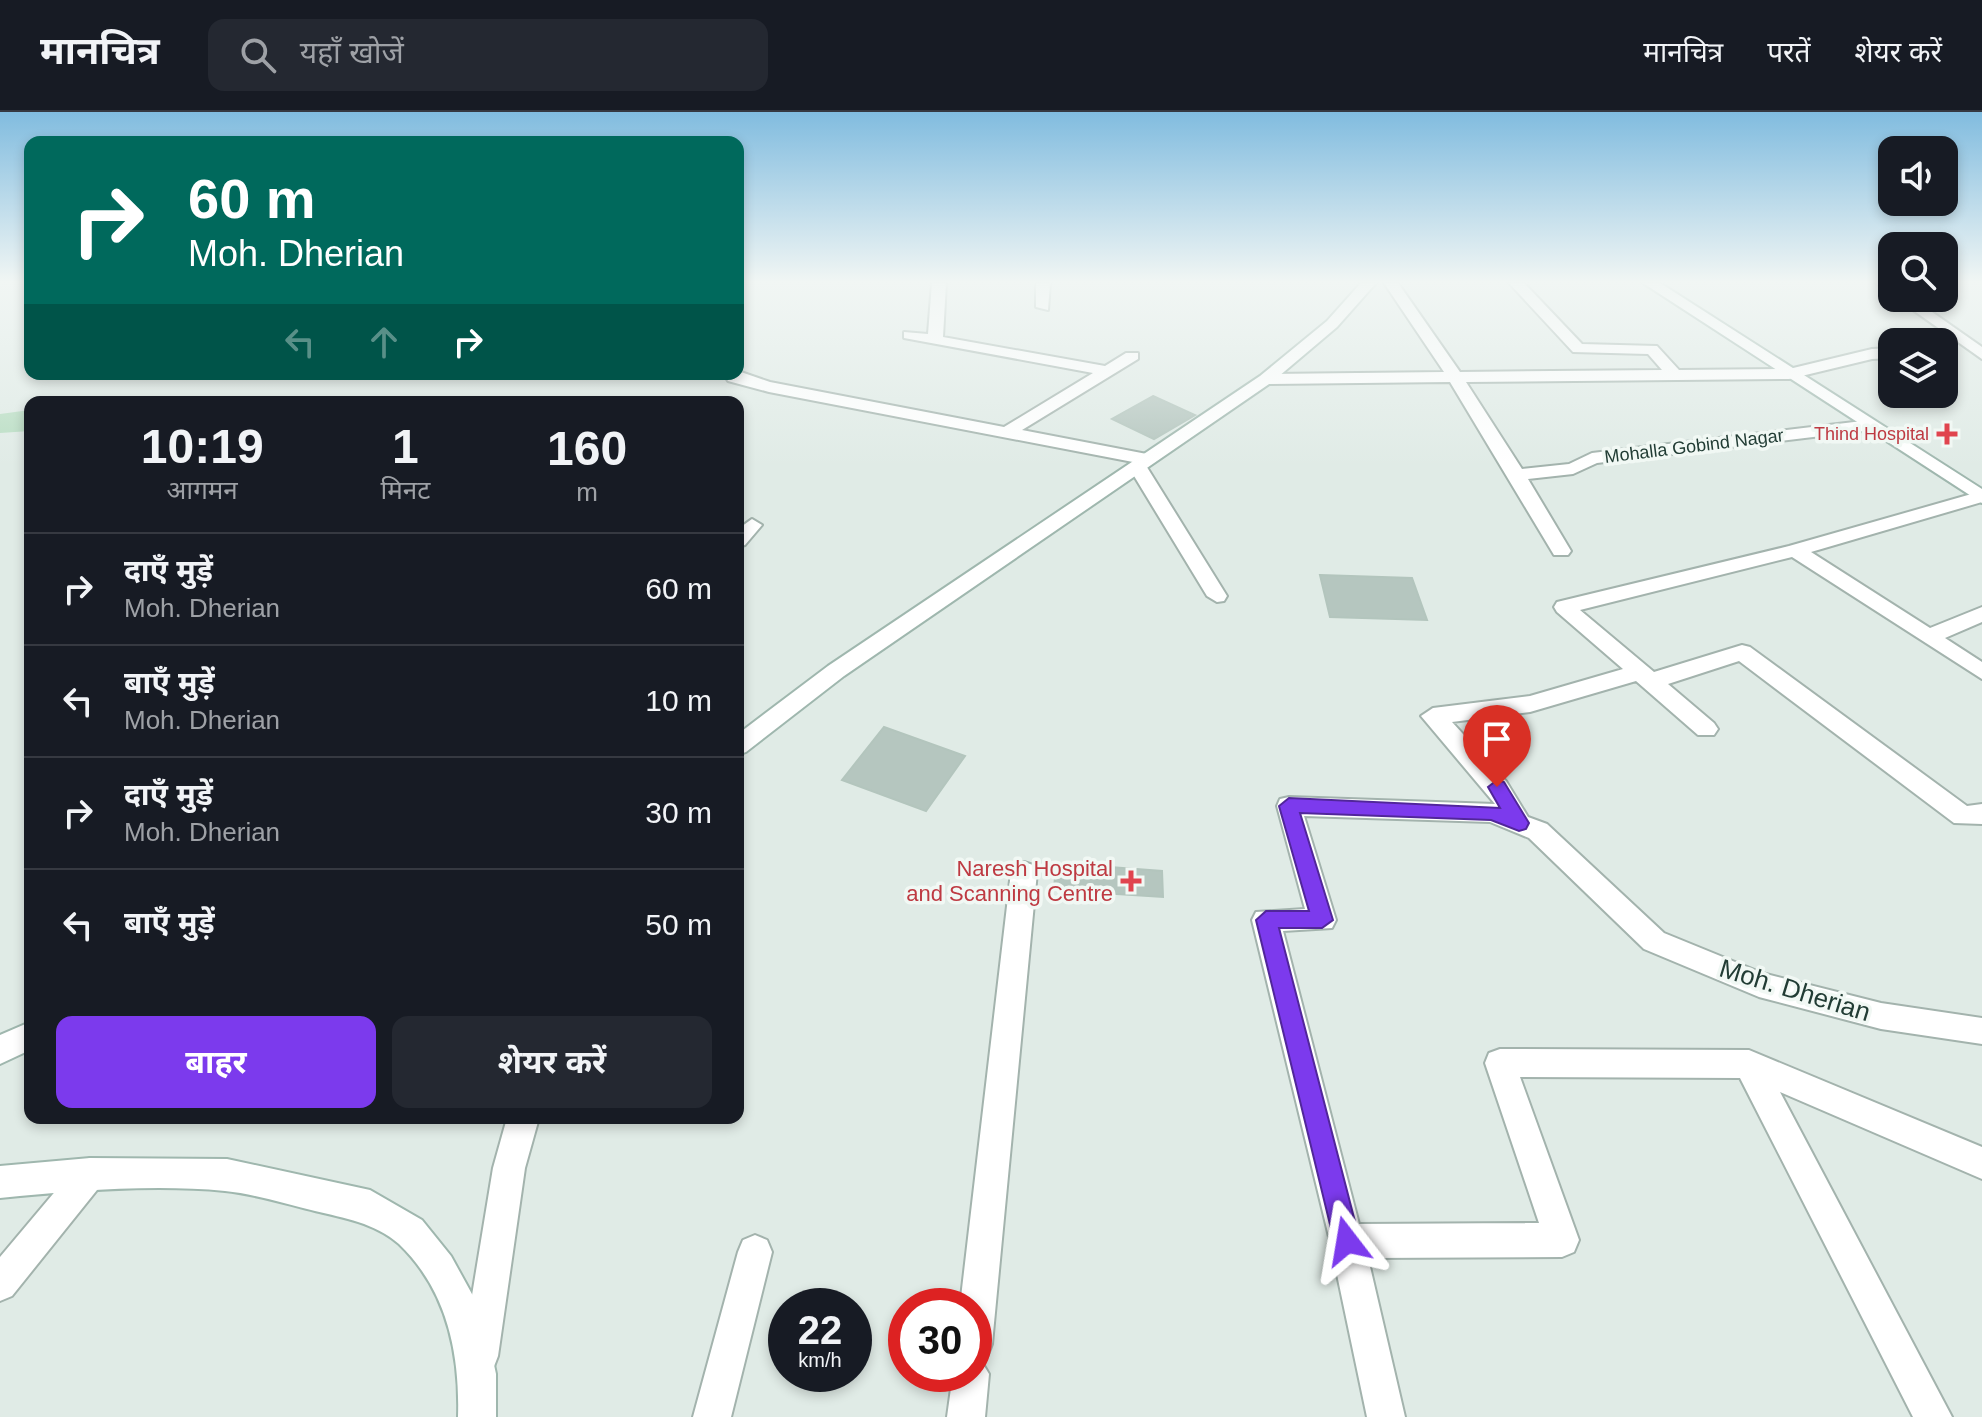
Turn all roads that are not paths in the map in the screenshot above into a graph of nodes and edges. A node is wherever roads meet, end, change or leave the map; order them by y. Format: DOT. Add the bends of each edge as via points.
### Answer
graph roads {
  1 [pos="957,344"];
  2 [pos="1308,344"];
  3 [pos="1434,344"];
  4 [pos="1573,344"];
  5 [pos="1743,344"];
  6 [pos="1958,351"];
  7 [pos="1980,351"];
  8 [pos="1878,354"];
  9 [pos="1132,356"];
  10 [pos="1107,371"];
  11 [pos="1674,374"];
  12 [pos="1789,374"];
  13 [pos="1456,376"];
  14 [pos="1266,379"];
  15 [pos="742,380"];
  16 [pos="1871,425"];
  17 [pos="1006,433"];
  18 [pos="1142,463"];
  19 [pos="1519,475"];
  20 [pos="1981,496"];
  21 [pos="752,525"];
  22 [pos="744,534"];
  23 [pos="1795,550"];
  24 [pos="1561,551"];
  25 [pos="1217,596"];
  26 [pos="1982,614"];
  27 [pos="1930,636"];
  28 [pos="1982,672"];
  29 [pos="1646,676"];
  30 [pos="1706,729"];
  31 [pos="744,737"];
  32 [pos="1982,814"];
  33 [pos="1519,823"];
  34 [pos="1024,872"];
  35 [pos="1982,1031"];
  36 [pos="24,1038"];
  37 [pos="0,1050"];
  38 [pos="1749,1064"];
  39 [pos="521,1124"];
  40 [pos="1982,1163"];
  41 [pos="90,1174"];
  42 [pos="0,1182"];
  43 [pos="1347,1241"];
  44 [pos="755,1252"];
  45 [pos="0,1284"];
  46 [pos="980,1288"];
  47 [pos="478,1374"];
  48 [pos="969,1392"];
  49 [pos="477,1417"];
  50 [pos="712,1417"];
  51 [pos="966,1417"];
  52 [pos="1386,1417"];
  53 [pos="1933,1417"];
  1 -- 10 [label="street"];
  2 -- 14 [label="street"];
  3 -- 13 [label="street"];
  4 -- 11 [label="street" via="1578,349 1652,349"];
  5 -- 12 [label="street"];
  6 -- 7 [label="street"];
  8 -- 12 [label="street"];
  9 -- 10 [label="street"];
  10 -- 17 [label="street"];
  11 -- 12 [label="street"];
  11 -- 13 [label="street"];
  12 -- 16 [label="street"];
  13 -- 14 [label="street"];
  13 -- 19 [label="street"];
  14 -- 18 [label="street"];
  15 -- 17 [label="street"];
  16 -- 19 [label="street, Mohalla Gobind Nagar" via="1592,458 1573,469"];
  16 -- 20 [label="street"];
  17 -- 18 [label="street"];
  18 -- 25 [label="street"];
  18 -- 31 [label="street"];
  19 -- 24 [label="street"];
  20 -- 23 [label="street"];
  21 -- 22 [label="street"];
  23 -- 27 [label="street"];
  23 -- 29 [label="street" via="1564,607"];
  26 -- 27 [label="street"];
  27 -- 28 [label="street"];
  29 -- 30 [label="street"];
  29 -- 32 [label="street" via="1742,652 1963,816"];
  29 -- 33 [label="street" via="1530,704 1433,716 1497,787"];
  33 -- 35 [label="street, Moh. Dherian" via="1538,831 1654,941 1759,985 1881,1016"];
  33 -- 43 [label="street, Moh. Dherian" via="1492,813 1289,806 1322,920 1266,920"];
  34 -- 46 [label="street"];
  36 -- 37 [label="street"];
  38 -- 40 [label="street"];
  38 -- 43 [label="street" via="1500,1063 1562,1240"];
  38 -- 53 [label="street"];
  39 -- 47 [label="street" via="509,1168"];
  41 -- 42 [label="street"];
  41 -- 45 [label="street"];
  41 -- 47 [label="street" via="227,1175 370,1207 410,1232 439,1268 465,1314"];
  43 -- 52 [label="street, Moh. Dherian"];
  44 -- 50 [label="street"];
  47 -- 49 [label="street"];
  48 -- 51 [label="street"];
}
